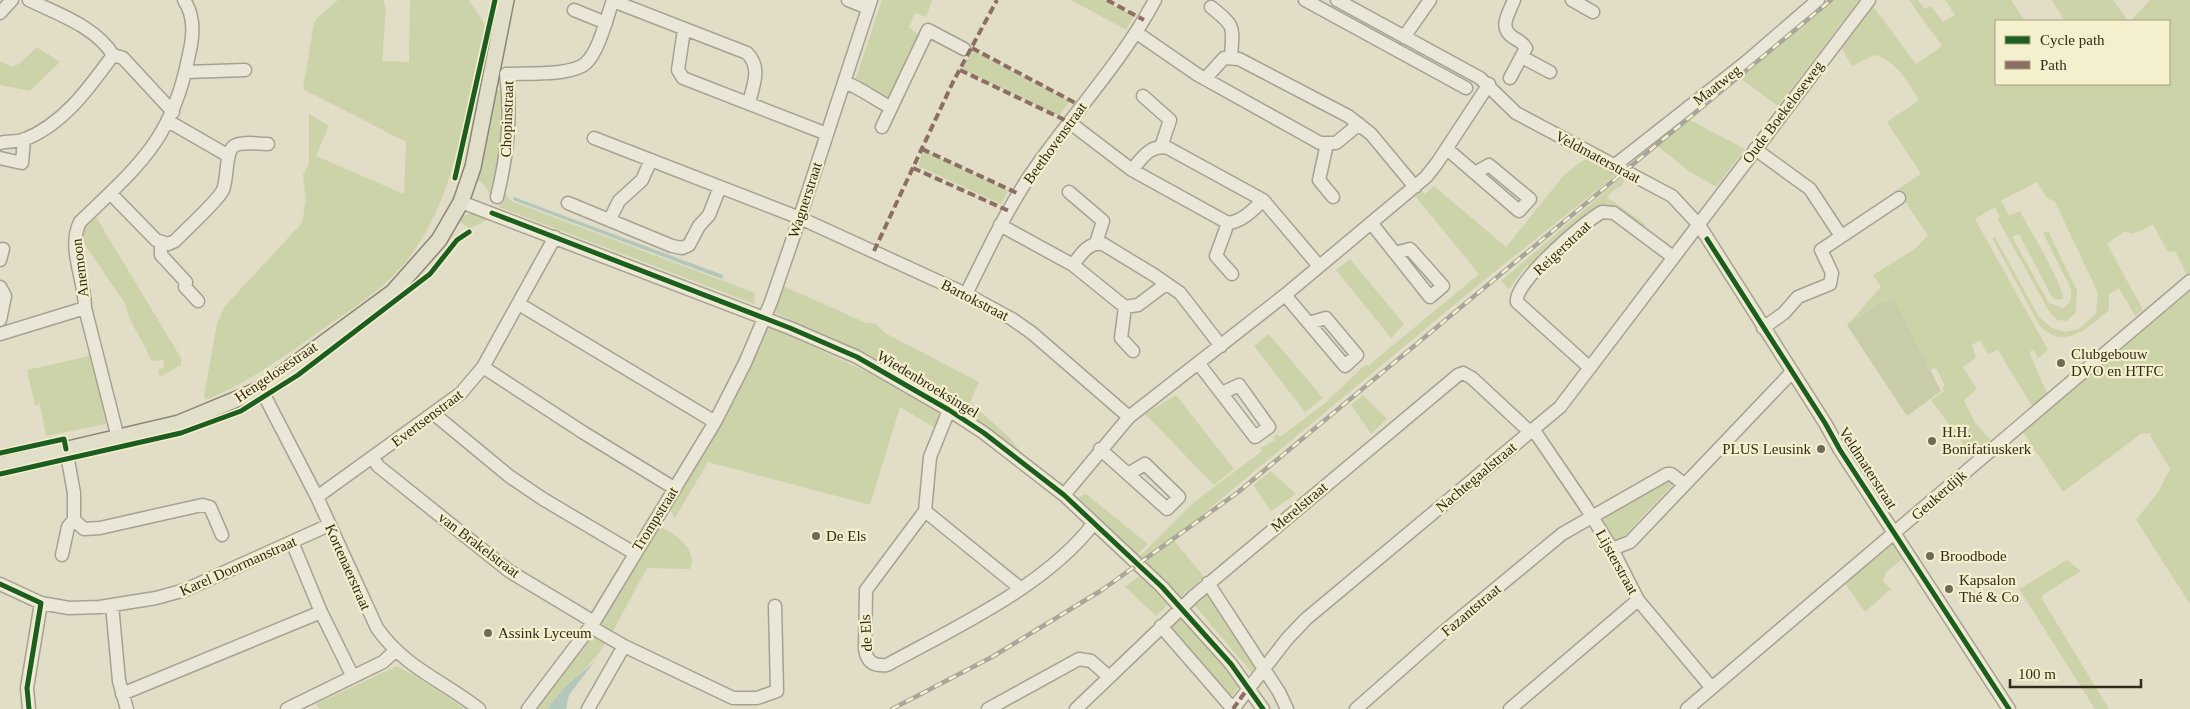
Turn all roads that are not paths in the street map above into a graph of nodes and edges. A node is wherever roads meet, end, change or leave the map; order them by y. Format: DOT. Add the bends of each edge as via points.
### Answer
graph roads {
  1 [pos="12,0"];
  2 [pos="30,0"];
  3 [pos="184,0"];
  4 [pos="506,0"];
  5 [pos="848,0"];
  6 [pos="1155,0"];
  7 [pos="1305,0"];
  8 [pos="1337,0"];
  9 [pos="1430,0"];
  10 [pos="1514,0"];
  11 [pos="1572,0"];
  12 [pos="1818,0"];
  13 [pos="1869,0"];
  14 [pos="613,1"];
  15 [pos="1318,3"];
  16 [pos="869,4"];
  17 [pos="1211,7"];
  18 [pos="574,10"];
  19 [pos="1593,12"];
  20 [pos="0,13"];
  21 [pos="606,23"];
  22 [pos="684,30"];
  23 [pos="1137,33"];
  24 [pos="1404,36"];
  25 [pos="1423,47"];
  26 [pos="964,48"];
  27 [pos="113,55"];
  28 [pos="1231,57"];
  29 [pos="1522,57"];
  30 [pos="1415,60"];
  31 [pos="246,70"];
  32 [pos="186,72"];
  33 [pos="1550,72"];
  34 [pos="490,73"];
  35 [pos="506,74"];
  36 [pos="1510,78"];
  37 [pos="1205,79"];
  38 [pos="844,82"];
  39 [pos="1489,84"];
  40 [pos="1466,88"];
  41 [pos="1143,96"];
  42 [pos="749,103"];
  43 [pos="890,107"];
  44 [pos="170,116"];
  45 [pos="1069,122"];
  46 [pos="1358,124"];
  47 [pos="882,127"];
  48 [pos="826,134"];
  49 [pos="594,138"];
  50 [pos="24,139"];
  51 [pos="0,143"];
  52 [pos="268,144"];
  53 [pos="1327,144"];
  54 [pos="1161,147"];
  55 [pos="1447,149"];
  56 [pos="1755,149"];
  57 [pos="227,155"];
  58 [pos="0,158"];
  59 [pos="651,160"];
  60 [pos="1614,166"];
  61 [pos="1132,170"];
  62 [pos="1475,173"];
  63 [pos="1415,186"];
  64 [pos="720,187"];
  65 [pos="1069,192"];
  66 [pos="112,194"];
  67 [pos="497,197"];
  68 [pos="1333,197"];
  69 [pos="1899,198"];
  70 [pos="1263,200"];
  71 [pos="461,202"];
  72 [pos="568,203"];
  73 [pos="800,218"];
  74 [pos="610,219"];
  75 [pos="1228,223"];
  76 [pos="1372,224"];
  77 [pos="1000,225"];
  78 [pos="1699,225"];
  79 [pos="555,236"];
  80 [pos="1841,236"];
  81 [pos="161,243"];
  82 [pos="1096,243"];
  83 [pos="1395,253"];
  84 [pos="1673,257"];
  85 [pos="1073,264"];
  86 [pos="1318,266"];
  87 [pos="1232,274"];
  88 [pos="2190,281"];
  89 [pos="1166,284"];
  90 [pos="0,287"];
  91 [pos="966,294"];
  92 [pos="1285,295"];
  93 [pos="198,301"];
  94 [pos="518,304"];
  95 [pos="1126,307"];
  96 [pos="85,308"];
  97 [pos="764,318"];
  98 [pos="0,320"];
  99 [pos="1309,323"];
  100 [pos="1763,328"];
  101 [pos="0,334"];
  102 [pos="1221,346"];
  103 [pos="1133,351"];
  104 [pos="1199,364"];
  105 [pos="483,367"];
  106 [pos="1590,368"];
  107 [pos="1792,372"];
  108 [pos="261,389"];
  109 [pos="1222,393"];
  110 [pos="949,410"];
  111 [pos="434,414"];
  112 [pos="1129,416"];
  113 [pos="714,422"];
  114 [pos="1532,430"];
  115 [pos="118,438"];
  116 [pos="66,449"];
  117 [pos="1100,449"];
  118 [pos="373,458"];
  119 [pos="0,465"];
  120 [pos="1128,474"];
  121 [pos="1684,484"];
  122 [pos="674,488"];
  123 [pos="1064,495"];
  124 [pos="317,497"];
  125 [pos="924,511"];
  126 [pos="1590,516"];
  127 [pos="74,520"];
  128 [pos="1094,522"];
  129 [pos="329,525"];
  130 [pos="1896,532"];
  131 [pos="222,535"];
  132 [pos="292,542"];
  133 [pos="1612,549"];
  134 [pos="634,554"];
  135 [pos="62,555"];
  136 [pos="1208,583"];
  137 [pos="0,584"];
  138 [pos="1020,588"];
  139 [pos="1638,600"];
  140 [pos="42,603"];
  141 [pos="112,605"];
  142 [pos="775,606"];
  143 [pos="1181,607"];
  144 [pos="321,612"];
  145 [pos="592,624"];
  146 [pos="1161,626"];
  147 [pos="624,646"];
  148 [pos="396,651"];
  149 [pos="1264,669"];
  150 [pos="1108,676"];
  151 [pos="353,677"];
  152 [pos="1248,688"];
  153 [pos="1711,688"];
  154 [pos="122,694"];
  155 [pos="730,704"];
  156 [pos="29,709"];
  157 [pos="126,709"];
  158 [pos="287,709"];
  159 [pos="479,709"];
  160 [pos="528,709"];
  161 [pos="588,709"];
  162 [pos="988,709"];
  163 [pos="1076,709"];
  164 [pos="1233,709"];
  165 [pos="1263,709"];
  166 [pos="1287,709"];
  167 [pos="1356,709"];
  168 [pos="1510,709"];
  169 [pos="1687,709"];
  170 [pos="2009,709"];
  1 -- 20 [label="street"];
  2 -- 27 [label="street" via="106,43"];
  3 -- 32 [label="street, Anemoon" via="190,10 192,26"];
  4 -- 34 [label="main road, Hengelosestraat"];
  5 -- 16 [label="street"];
  6 -- 23 [label="street, Beethovenstraat"];
  7 -- 15 [label="street"];
  8 -- 24 [label="street, Veldmaterstraat"];
  9 -- 24 [label="street"];
  10 -- 29 [label="street" via="1505,29 1524,43 1526,48"];
  11 -- 19 [label="street"];
  12 -- 60 [label="street, Maatweg" via="1745,64"];
  13 -- 56 [label="street, Oude Boekeloseweg"];
  14 -- 21 [label="street, Chopinstraat"];
  14 -- 22 [label="street"];
  15 -- 30 [label="street"];
  16 -- 38 [label="street, Wagnerstraat"];
  17 -- 28 [label="street" via="1230,22 1233,30"];
  18 -- 21 [label="street"];
  21 -- 35 [label="street, Chopinstraat" via="585,65 573,71"];
  22 -- 42 [label="street" via="678,70 683,78"];
  22 -- 42 [label="street" via="747,54 754,60 757,69"];
  23 -- 37 [label="street"];
  23 -- 45 [label="street, Beethovenstraat"];
  24 -- 25 [label="street, Veldmaterstraat"];
  25 -- 30 [label="street"];
  25 -- 39 [label="street, Veldmaterstraat"];
  26 -- 43 [label="street" via="928,30"];
  27 -- 44 [label="street" via="123,58"];
  27 -- 50 [label="street" via="59,119"];
  28 -- 37 [label="street" via="1219,62"];
  28 -- 46 [label="street"];
  29 -- 33 [label="street"];
  29 -- 36 [label="street"];
  30 -- 40 [label="street"];
  31 -- 32 [label="street"];
  32 -- 44 [label="street, Anemoon"];
  34 -- 35 [label="street"];
  34 -- 71 [label="main road, Hengelosestraat" via="473,167"];
  35 -- 67 [label="street, Chopinstraat" via="508,149"];
  37 -- 53 [label="street"];
  38 -- 43 [label="street"];
  38 -- 48 [label="street, Wagnerstraat"];
  39 -- 55 [label="street"];
  39 -- 60 [label="street, Veldmaterstraat" via="1516,113"];
  41 -- 54 [label="street" via="1170,120"];
  42 -- 48 [label="street"];
  43 -- 47 [label="street"];
  44 -- 57 [label="street"];
  44 -- 66 [label="street, Anemoon" via="152,149"];
  45 -- 61 [label="street"];
  45 -- 77 [label="street, Beethovenstraat" via="1036,166"];
  46 -- 53 [label="street" via="1336,143"];
  46 -- 63 [label="street" via="1372,134"];
  48 -- 73 [label="street, Wagnerstraat"];
  49 -- 59 [label="street, Bartokstraat"];
  50 -- 51 [label="street"];
  50 -- 58 [label="street" via="22,163"];
  52 -- 57 [label="street" via="237,144"];
  53 -- 68 [label="street" via="1319,180"];
  54 -- 61 [label="street" via="1152,149"];
  54 -- 70 [label="street"];
  55 -- 62 [label="street"];
  55 -- 63 [label="street"];
  56 -- 78 [label="street, Oude Boekeloseweg"];
  56 -- 80 [label="street" via="1810,189"];
  57 -- 81 [label="street" via="228,172 222,192 175,241"];
  59 -- 64 [label="street, Bartokstraat"];
  59 -- 74 [label="street" via="642,180 619,201"];
  60 -- 78 [label="street, Veldmaterstraat" via="1672,196"];
  61 -- 75 [label="street"];
  63 -- 76 [label="street"];
  64 -- 73 [label="street, Bartokstraat"];
  64 -- 74 [label="street" via="709,215 689,246 672,246"];
  65 -- 82 [label="street" via="1103,221"];
  66 -- 81 [label="street"];
  66 -- 96 [label="street, Anemoon" via="76,229 75,243"];
  69 -- 80 [label="street"];
  70 -- 75 [label="street" via="1244,217"];
  70 -- 86 [label="street"];
  71 -- 79 [label="street, Wiedenbroeksingel"];
  71 -- 108 [label="main road, Hengelosestraat" via="439,240 393,292"];
  72 -- 74 [label="street"];
  73 -- 91 [label="street, Bartokstraat"];
  73 -- 97 [label="street, Wagnerstraat"];
  75 -- 87 [label="street" via="1216,256"];
  76 -- 83 [label="street"];
  76 -- 86 [label="street"];
  77 -- 85 [label="street"];
  77 -- 91 [label="street, Beethovenstraat"];
  78 -- 84 [label="street, Nachtegaalstraat"];
  78 -- 100 [label="street, Veldmaterstraat"];
  79 -- 94 [label="street, Evertsenstraat"];
  79 -- 97 [label="street, Wiedenbroeksingel"];
  80 -- 100 [label="street" via="1821,250 1832,274 1830,284 1798,297 1784,313"];
  81 -- 93 [label="street" via="161,256 186,282 185,287"];
  82 -- 85 [label="street"];
  82 -- 89 [label="street" via="1103,244"];
  84 -- 106 [label="street, Nachtegaalstraat"];
  84 -- 106 [label="street, Reigerstraat" via="1614,213 1602,212 1546,258 1519,292 1517,302"];
  85 -- 95 [label="street"];
  86 -- 92 [label="street"];
  88 -- 130 [label="street, Geukerdijk"];
  89 -- 95 [label="street" via="1138,306"];
  89 -- 102 [label="street" via="1180,293"];
  90 -- 98 [label="street" via="5,296"];
  91 -- 112 [label="street, Bartokstraat" via="1012,318"];
  92 -- 99 [label="street"];
  92 -- 102 [label="street"];
  94 -- 105 [label="street, Evertsenstraat"];
  94 -- 113 [label="street"];
  95 -- 103 [label="street" via="1121,338"];
  96 -- 101 [label="street"];
  96 -- 115 [label="street, Anemoon"];
  97 -- 110 [label="street, Wiedenbroeksingel" via="857,357"];
  97 -- 113 [label="street, Trompstraat" via="745,364"];
  100 -- 107 [label="street, Veldmaterstraat"];
  102 -- 104 [label="street"];
  104 -- 109 [label="street"];
  104 -- 112 [label="street"];
  105 -- 111 [label="street, Evertsenstraat" via="466,389"];
  105 -- 122 [label="street" via="584,434"];
  106 -- 114 [label="street, Nachtegaalstraat" via="1560,407"];
  107 -- 121 [label="street"];
  107 -- 130 [label="street, Veldmaterstraat"];
  108 -- 115 [label="main road, Hengelosestraat" via="180,423"];
  108 -- 124 [label="street, Kortenaerstraat"];
  110 -- 123 [label="street, Wiedenbroeksingel"];
  110 -- 125 [label="street, de Els" via="930,457"];
  111 -- 118 [label="street, Evertsenstraat"];
  111 -- 134 [label="street" via="509,476"];
  112 -- 117 [label="street"];
  113 -- 122 [label="street, Trompstraat"];
  114 -- 126 [label="street, Lijsterstraat"];
  114 -- 136 [label="street, Merelstraat" via="1472,378 1463,373 1458,375"];
  114 -- 149 [label="street, Nachtegaalstraat" via="1306,620"];
  115 -- 116 [label="main road, Hengelosestraat"];
  116 -- 119 [label="main road, Hengelosestraat"];
  116 -- 127 [label="street" via="74,493"];
  117 -- 120 [label="street"];
  117 -- 123 [label="street"];
  118 -- 124 [label="street, Evertsenstraat"];
  118 -- 145 [label="street, van Brakelstraat" via="378,466 509,571"];
  121 -- 126 [label="street, Fazantstraat" via="1672,474 1667,474"];
  121 -- 133 [label="street" via="1630,542"];
  122 -- 134 [label="street, Trompstraat"];
  123 -- 128 [label="street, Wiedenbroeksingel"];
  124 -- 129 [label="street, Kortenaerstraat"];
  125 -- 138 [label="street"];
  125 -- 138 [label="street, de Els" via="866,590 865,649 866,658 871,663 887,665"];
  126 -- 133 [label="street, Lijsterstraat"];
  126 -- 167 [label="street, Fazantstraat" via="1562,534"];
  127 -- 131 [label="street" via="84,529 100,528 202,505 210,507"];
  127 -- 135 [label="street" via="68,527"];
  128 -- 138 [label="street, de Els" via="1063,556"];
  128 -- 143 [label="street, Wiedenbroeksingel"];
  129 -- 132 [label="street, Karel Doormanstraat"];
  129 -- 148 [label="street, Kortenaerstraat" via="372,620"];
  130 -- 153 [label="street, Geukerdijk"];
  130 -- 170 [label="street, Veldmaterstraat"];
  132 -- 141 [label="street, Karel Doormanstraat" via="186,590"];
  132 -- 144 [label="street"];
  133 -- 139 [label="street, Lijsterstraat"];
  134 -- 145 [label="street, Trompstraat"];
  136 -- 143 [label="street, Merelstraat"];
  136 -- 149 [label="street"];
  137 -- 140 [label="street, Karel Doormanstraat"];
  139 -- 153 [label="street, Lijsterstraat"];
  139 -- 168 [label="street"];
  140 -- 141 [label="street, Karel Doormanstraat" via="69,608"];
  140 -- 156 [label="street" via="27,688"];
  141 -- 154 [label="street" via="116,664"];
  142 -- 155 [label="street" via="777,691"];
  143 -- 146 [label="street, Merelstraat"];
  143 -- 152 [label="street, Wiedenbroeksingel"];
  144 -- 151 [label="street"];
  144 -- 154 [label="street"];
  145 -- 147 [label="street, van Brakelstraat"];
  145 -- 160 [label="street, Trompstraat"];
  146 -- 150 [label="street, Merelstraat"];
  146 -- 164 [label="street"];
  147 -- 155 [label="street, van Brakelstraat"];
  147 -- 161 [label="street"];
  148 -- 151 [label="street" via="383,662"];
  148 -- 159 [label="street, Kortenaerstraat" via="406,662"];
  149 -- 152 [label="street, Nachtegaalstraat"];
  149 -- 166 [label="street"];
  150 -- 162 [label="street" via="1091,661 1079,659"];
  150 -- 163 [label="street, Merelstraat"];
  151 -- 158 [label="street"];
  152 -- 164 [label="street, Nachtegaalstraat"];
  152 -- 165 [label="street, Wiedenbroeksingel"];
  153 -- 169 [label="street, Geukerdijk"];
  154 -- 157 [label="street"];
}
